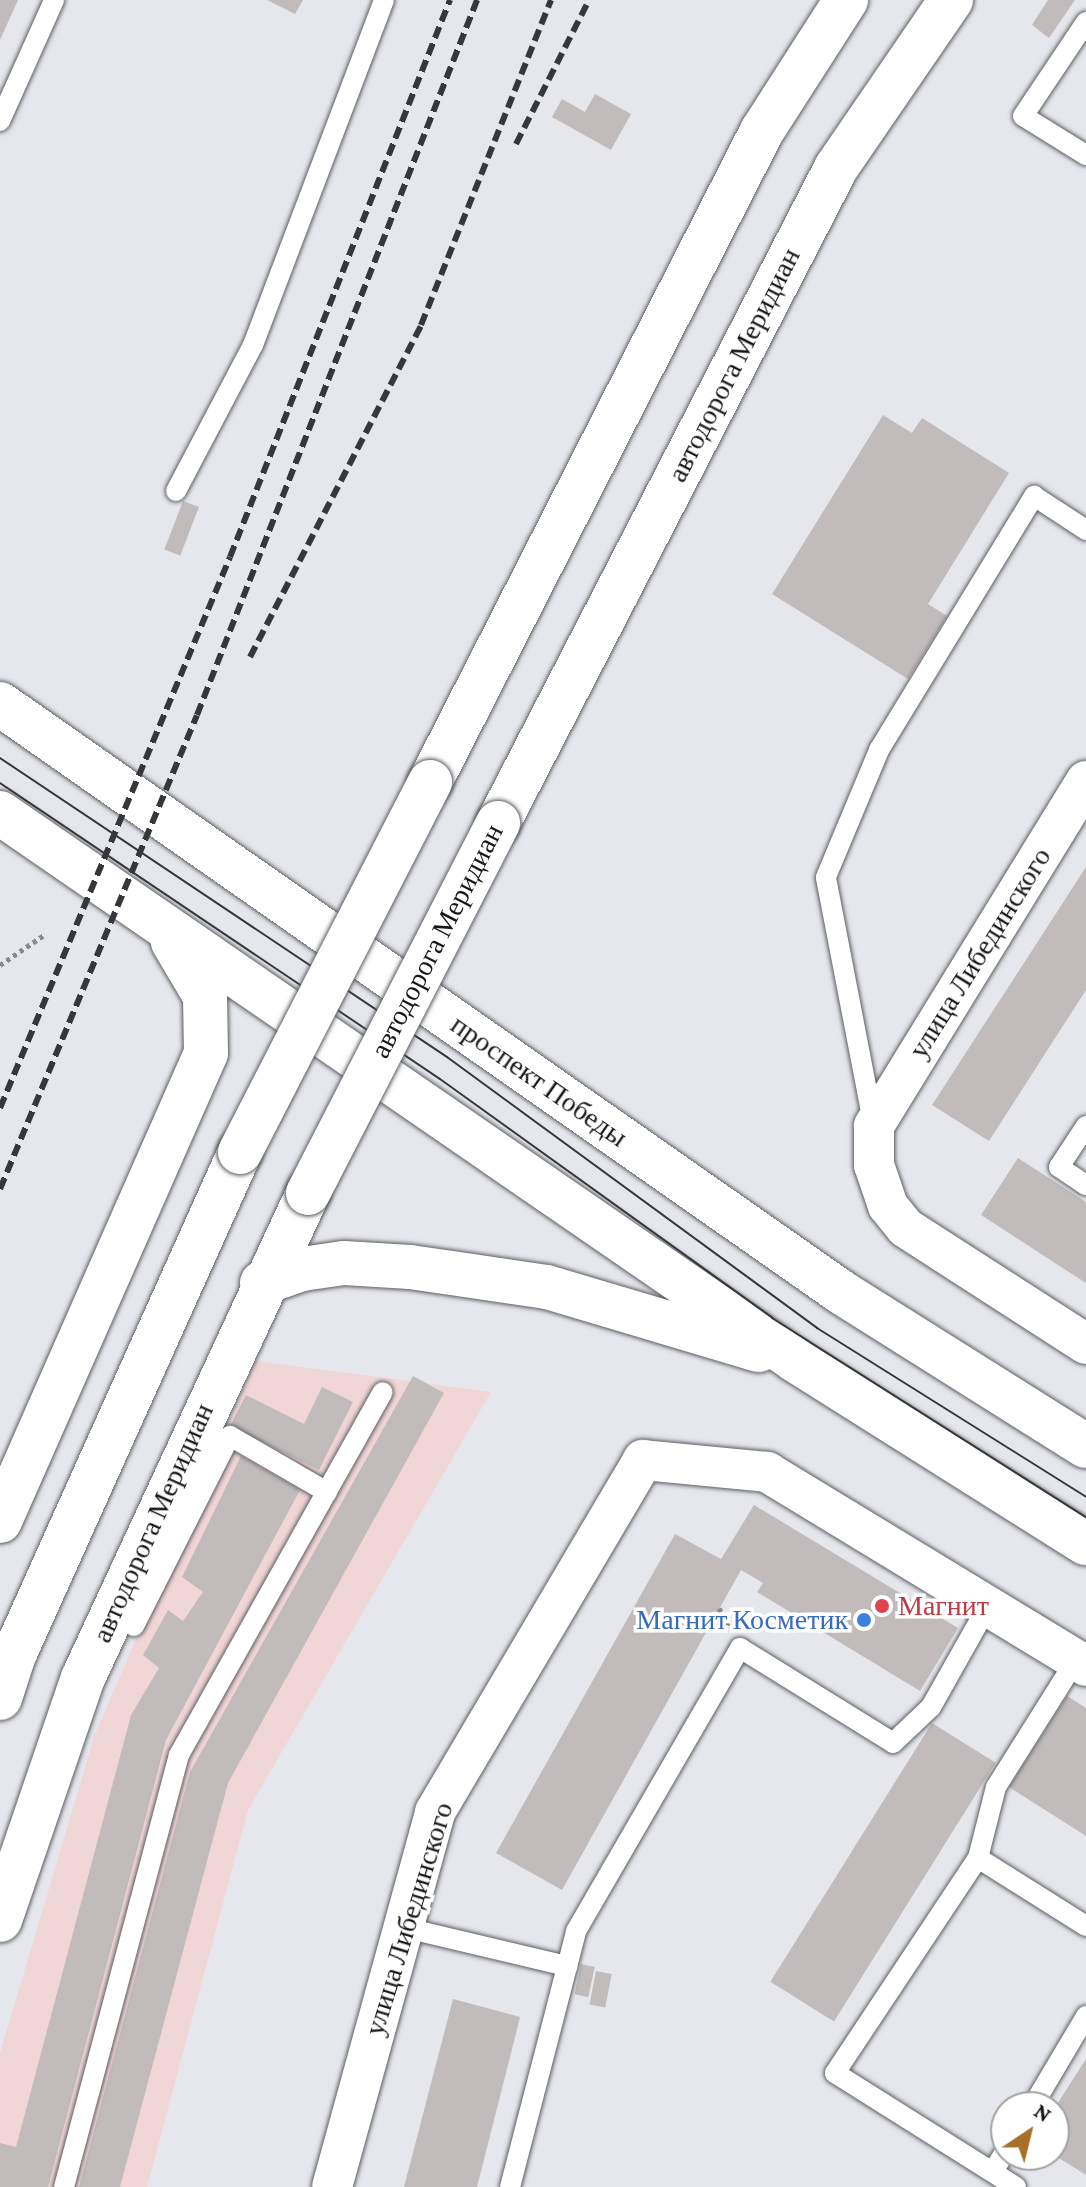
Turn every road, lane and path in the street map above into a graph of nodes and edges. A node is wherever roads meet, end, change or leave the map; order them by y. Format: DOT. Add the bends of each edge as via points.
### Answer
graph roads {
  1 [pos="54,0"];
  2 [pos="384,0"];
  3 [pos="846,0"];
  4 [pos="951,0"];
  5 [pos="1086,22"];
  6 [pos="0,121"];
  7 [pos="1086,155"];
  8 [pos="176,491"];
  9 [pos="1086,530"];
  10 [pos="0,704"];
  11 [pos="1086,781"];
  12 [pos="0,813"];
  13 [pos="162,927"];
  14 [pos="44,935"];
  15 [pos="0,965"];
  16 [pos="874,1126"];
  17 [pos="1086,1126"];
  18 [pos="1086,1185"];
  19 [pos="262,1283"];
  20 [pos="1086,1344"];
  21 [pos="795,1360"];
  22 [pos="383,1392"];
  23 [pos="1086,1446"];
  24 [pos="327,1492"];
  25 [pos="0,1521"];
  26 [pos="1086,1543"];
  27 [pos="988,1606"];
  28 [pos="134,1626"];
  29 [pos="1081,1663"];
  30 [pos="0,1698"];
  31 [pos="978,1858"];
  32 [pos="0,1920"];
  33 [pos="1086,1926"];
  34 [pos="402,1927"];
  35 [pos="567,1966"];
  36 [pos="1086,2016"];
  37 [pos="1041,2091"];
  38 [pos="990,2168"];
  39 [pos="995,2171"];
  40 [pos="64,2187"];
  41 [pos="332,2187"];
  42 [pos="510,2187"];
  43 [pos="1016,2187"];
  1 -- 6 [label="lane"];
  2 -- 8 [label="lane" via="253,345"];
  3 -- 30 [label="main road, bridge" via="762,131 240,1152 14,1655"];
  4 -- 19 [label="main road, автодорога Меридиан, bridge" via="836,168"];
  5 -- 7 [label="lane" via="1023,116"];
  9 -- 16 [label="lane" via="1034,496 879,750 826,877"];
  10 -- 23 [label="main road, проспект Победы" via="841,1292"];
  11 -- 16 [label="street, улица Либединского"];
  12 -- 13 [label="main road"];
  13 -- 21 [label="main road"];
  13 -- 25 [label="main road" via="205,996 206,1053"];
  14 -- 15 [label="path"];
  16 -- 20 [label="street" via="874,1165 888,1206 906,1228"];
  17 -- 18 [label="lane" via="1059,1167"];
  19 -- 21 [label="main road" via="302,1269 344,1263 471,1276 547,1287"];
  19 -- 32 [label="main road, автодорога Меридиан" via="83,1678"];
  21 -- 26 [label="main road"];
  22 -- 24 [label="lane"];
  24 -- 28 [label="lane" via="230,1436"];
  24 -- 40 [label="lane" via="179,1755"];
  27 -- 29 [label="street"];
  27 -- 34 [label="street, улица Либединского" via="767,1472 643,1460 435,1812"];
  27 -- 35 [label="lane" via="931,1707 893,1743 740,1648 576,1931"];
  29 -- 31 [label="lane" via="996,1787"];
  31 -- 33 [label="lane"];
  31 -- 38 [label="lane" via="835,2073"];
  34 -- 35 [label="lane"];
  34 -- 41 [label="street, улица Либединского"];
  35 -- 42 [label="lane"];
  36 -- 37 [label="lane"];
  39 -- 43 [label="lane"];
}
